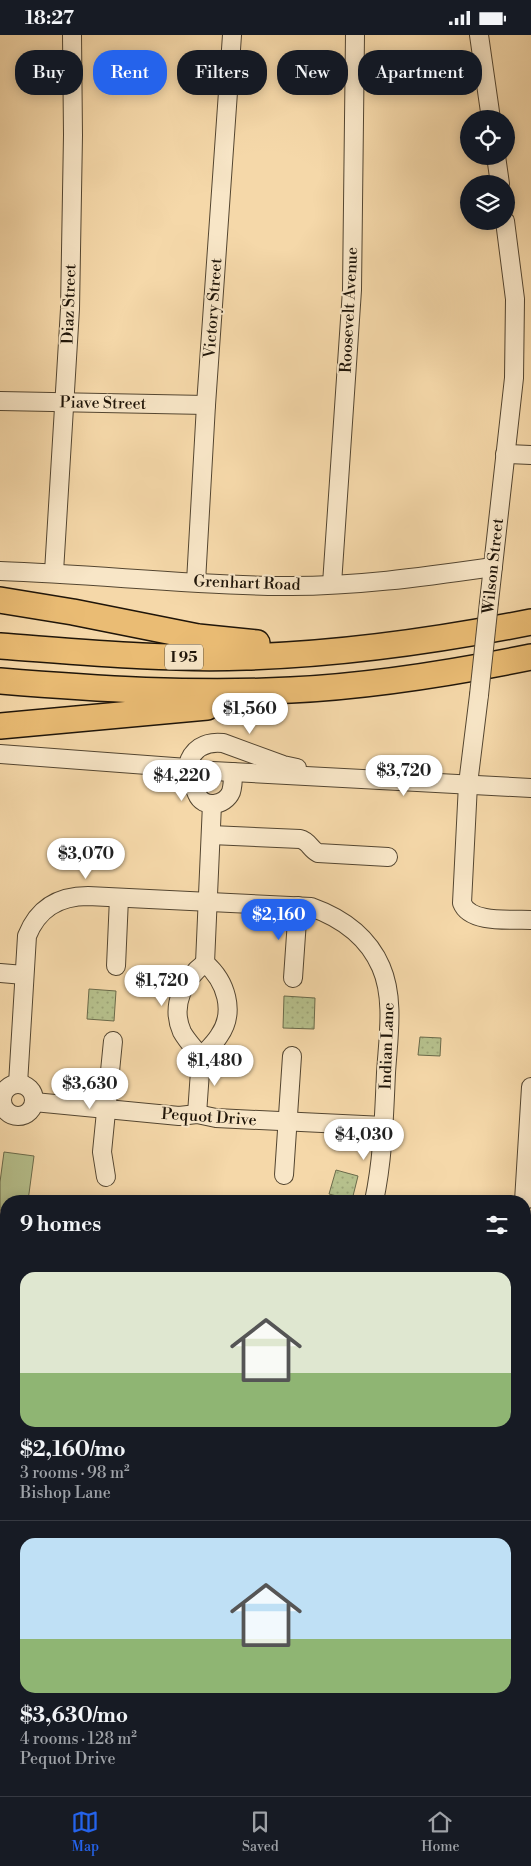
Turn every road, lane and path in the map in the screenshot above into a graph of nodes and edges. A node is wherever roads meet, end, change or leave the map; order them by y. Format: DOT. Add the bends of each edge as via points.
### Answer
graph roads {
  1 [pos="72,35"];
  2 [pos="232,35"];
  3 [pos="355,35"];
  4 [pos="479,35"];
  5 [pos="490,110"];
  6 [pos="507,230"];
  7 [pos="523,300"];
  8 [pos="0,401"];
  9 [pos="65,402"];
  10 [pos="206,405"];
  11 [pos="505,454"];
  12 [pos="531,455"];
  13 [pos="493,567"];
  14 [pos="0,571"];
  15 [pos="54,572"];
  16 [pos="196,582"];
  17 [pos="332,584"];
  18 [pos="0,600"];
  19 [pos="531,622"];
  20 [pos="0,646"];
  21 [pos="367,649"];
  22 [pos="531,657"];
  23 [pos="417,678"];
  24 [pos="0,681"];
  25 [pos="0,726"];
  26 [pos="0,754"];
  27 [pos="191,769"];
  28 [pos="234,772"];
  29 [pos="342,777"];
  30 [pos="468,784"];
  31 [pos="531,788"];
  32 [pos="212,804"];
  33 [pos="211,835"];
  34 [pos="388,857"];
  35 [pos="120,898"];
  36 [pos="207,901"];
  37 [pos="298,906"];
  38 [pos="531,920"];
  39 [pos="205,963"];
  40 [pos="116,966"];
  41 [pos="0,973"];
  42 [pos="24,975"];
  43 [pos="293,977"];
  44 [pos="112,1041"];
  45 [pos="292,1056"];
  46 [pos="201,1057"];
  47 [pos="18,1084"];
  48 [pos="531,1087"];
  49 [pos="1,1098"];
  50 [pos="34,1102"];
  51 [pos="107,1109"];
  52 [pos="197,1113"];
  53 [pos="288,1122"];
  54 [pos="384,1126"];
  55 [pos="284,1175"];
  56 [pos="106,1177"];
  57 [pos="375,1195"];
  58 [pos="524,1195"];
  1 -- 9 [label="street, Diaz Street" via="70,309"];
  2 -- 10 [label="street, Victory Street"];
  3 -- 17 [label="street, Roosevelt Avenue" via="352,290"];
  4 -- 5 [label="street"];
  6 -- 7 [label="street, Wilson Street"];
  7 -- 11 [label="street, Wilson Street"];
  8 -- 9 [label="street, Piave Street"];
  9 -- 10 [label="street, Piave Street"];
  9 -- 15 [label="street, Diaz Street"];
  10 -- 16 [label="street, Victory Street"];
  11 -- 12 [label="street"];
  11 -- 13 [label="street, Wilson Street"];
  13 -- 17 [label="street, Grenhart Road" via="406,579"];
  13 -- 30 [label="street, Wilson Street, bridge"];
  14 -- 15 [label="street, Grenhart Road"];
  15 -- 16 [label="street, Grenhart Road"];
  16 -- 17 [label="street, Grenhart Road" via="282,586"];
  18 -- 21 [label="highway" via="198,637"];
  19 -- 21 [label="highway, I 95"];
  20 -- 21 [label="highway, I 95" via="203,657"];
  22 -- 23 [label="highway, I 95"];
  23 -- 24 [label="highway, I 95" via="335,687 226,692 126,690"];
  23 -- 25 [label="highway" via="271,703"];
  26 -- 27 [label="street"];
  27 -- 28 [label="street"];
  27 -- 29 [label="street" via="189,761 197,749 214,742 283,765"];
  27 -- 32 [label="street" via="197,796"];
  28 -- 29 [label="street"];
  28 -- 32 [label="street" via="228,796 220,803"];
  29 -- 30 [label="street"];
  30 -- 31 [label="street"];
  30 -- 38 [label="street, Wilson Street" via="462,894 464,910 477,917"];
  32 -- 33 [label="street"];
  33 -- 34 [label="street" via="300,839 318,853"];
  33 -- 36 [label="street"];
  35 -- 36 [label="street, Indian Lane"];
  35 -- 40 [label="street"];
  35 -- 42 [label="street, Indian Lane" via="74,896 47,907 26,936"];
  36 -- 37 [label="street, Indian Lane"];
  36 -- 39 [label="street"];
  37 -- 43 [label="street"];
  37 -- 54 [label="street, Indian Lane" via="329,914 351,928 377,958 389,995"];
  39 -- 46 [label="street" via="213,969 224,987 227,1010 219,1037"];
  39 -- 46 [label="street" via="184,985 178,1001 180,1027"];
  41 -- 42 [label="street"];
  42 -- 47 [label="street, Indian Lane"];
  44 -- 51 [label="street"];
  45 -- 53 [label="street"];
  46 -- 52 [label="street"];
  47 -- 49 [label="street" via="11,1086"];
  47 -- 50 [label="street" via="30,1089"];
  48 -- 58 [label="street"];
  49 -- 50 [label="street" via="7,1112 13,1116 27,1113"];
  50 -- 51 [label="street, Pequot Drive"];
  51 -- 52 [label="street, Pequot Drive" via="179,1116"];
  51 -- 56 [label="street" via="102,1152"];
  52 -- 53 [label="street, Pequot Drive" via="216,1118"];
  53 -- 54 [label="street, Pequot Drive"];
  53 -- 55 [label="street"];
  54 -- 57 [label="street, Indian Lane"];
}
